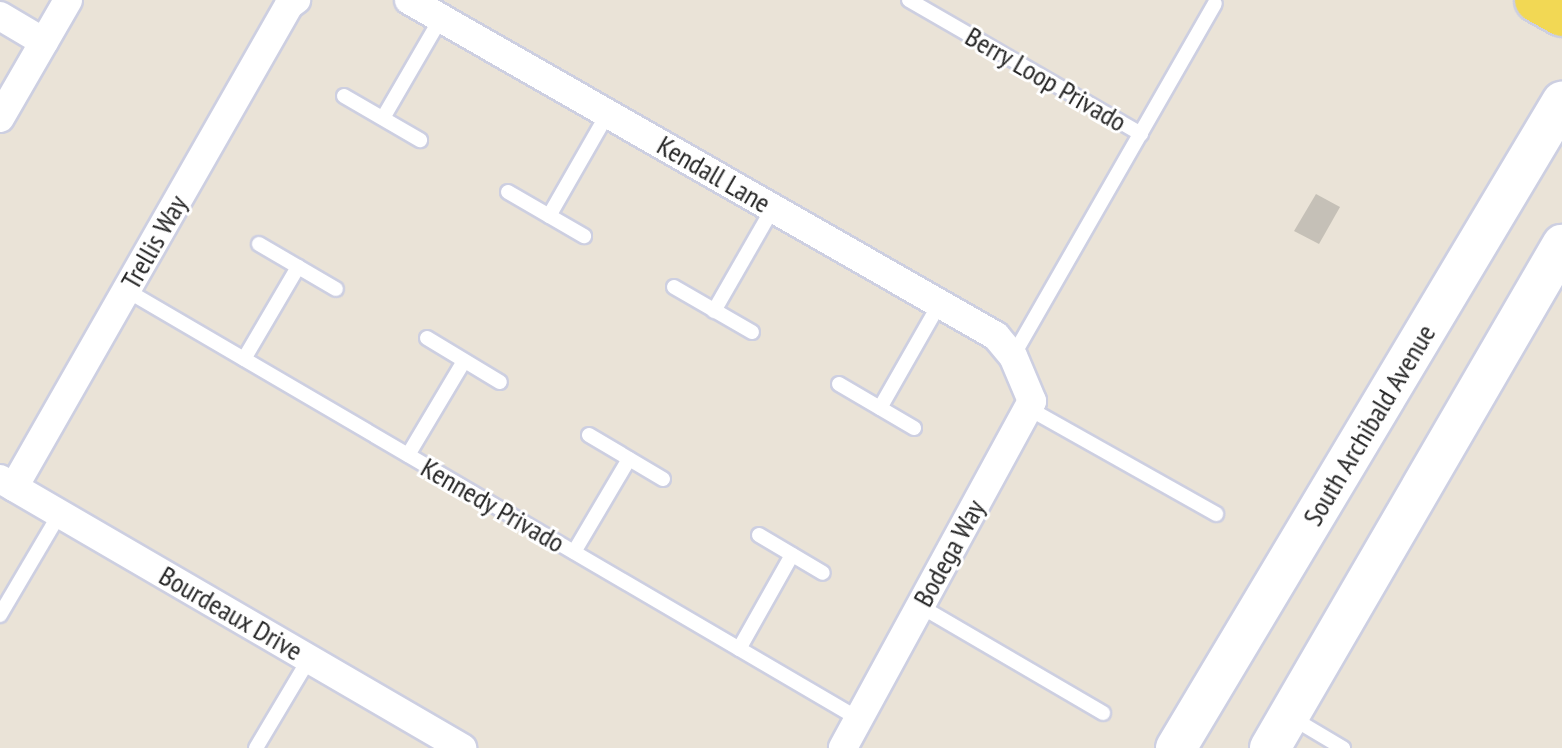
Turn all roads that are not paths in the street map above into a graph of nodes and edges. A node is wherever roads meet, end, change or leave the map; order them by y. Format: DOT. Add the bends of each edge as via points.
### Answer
graph roads {
  1 [pos="68,0"];
  2 [pos="296,0"];
  3 [pos="409,0"];
  4 [pos="909,0"];
  5 [pos="1537,0"];
  6 [pos="1215,4"];
  7 [pos="1562,14"];
  8 [pos="0,16"];
  9 [pos="441,18"];
  10 [pos="44,42"];
  11 [pos="344,96"];
  12 [pos="1562,102"];
  13 [pos="608,113"];
  14 [pos="0,118"];
  15 [pos="383,118"];
  16 [pos="1141,134"];
  17 [pos="420,140"];
  18 [pos="508,192"];
  19 [pos="773,208"];
  20 [pos="549,216"];
  21 [pos="584,236"];
  22 [pos="259,244"];
  23 [pos="1562,245"];
  24 [pos="298,267"];
  25 [pos="674,287"];
  26 [pos="336,289"];
  27 [pos="126,290"];
  28 [pos="940,303"];
  29 [pos="714,311"];
  30 [pos="752,332"];
  31 [pos="427,338"];
  32 [pos="1013,356"];
  33 [pos="244,359"];
  34 [pos="464,361"];
  35 [pos="500,382"];
  36 [pos="839,384"];
  37 [pos="880,408"];
  38 [pos="1028,408"];
  39 [pos="914,428"];
  40 [pos="589,435"];
  41 [pos="408,455"];
  42 [pos="629,459"];
  43 [pos="663,479"];
  44 [pos="7,483"];
  45 [pos="60,513"];
  46 [pos="1216,514"];
  47 [pos="759,535"];
  48 [pos="574,552"];
  49 [pos="792,555"];
  50 [pos="823,573"];
  51 [pos="920,606"];
  52 [pos="0,615"];
  53 [pos="739,649"];
  54 [pos="309,659"];
  55 [pos="1103,713"];
  56 [pos="859,719"];
  57 [pos="1280,732"];
  58 [pos="444,744"];
  59 [pos="256,748"];
  60 [pos="843,748"];
  61 [pos="1176,748"];
  62 [pos="1343,748"];
  1 -- 10 [label="street"];
  2 -- 27 [label="street, Trellis Way"];
  3 -- 9 [label="street, Kendall Lane"];
  4 -- 16 [label="lane, Berry Loop Privado"];
  5 -- 7 [label="main road"];
  6 -- 16 [label="lane, Berry Loop Privado"];
  8 -- 10 [label="street"];
  9 -- 13 [label="street, Kendall Lane"];
  9 -- 15 [label="lane"];
  10 -- 14 [label="street"];
  11 -- 15 [label="lane"];
  12 -- 61 [label="main road, South Archibald Avenue"];
  13 -- 19 [label="street, Kendall Lane"];
  13 -- 20 [label="lane"];
  15 -- 17 [label="lane"];
  16 -- 32 [label="lane, Berry Loop Privado"];
  18 -- 20 [label="lane"];
  19 -- 28 [label="street, Kendall Lane"];
  19 -- 29 [label="lane"];
  20 -- 21 [label="lane"];
  22 -- 24 [label="lane"];
  23 -- 57 [label="main road"];
  24 -- 26 [label="lane"];
  24 -- 33 [label="lane"];
  25 -- 29 [label="lane"];
  27 -- 33 [label="lane, Kennedy Privado"];
  27 -- 44 [label="street, Trellis Way"];
  28 -- 32 [label="street, Kendall Lane" via="996,336"];
  28 -- 37 [label="lane"];
  29 -- 30 [label="lane"];
  31 -- 34 [label="lane"];
  32 -- 38 [label="street" via="1032,401"];
  33 -- 41 [label="lane, Kennedy Privado"];
  34 -- 35 [label="lane"];
  34 -- 41 [label="lane"];
  36 -- 37 [label="lane"];
  37 -- 39 [label="lane"];
  38 -- 46 [label="lane"];
  38 -- 51 [label="street, Bodega Way"];
  40 -- 42 [label="lane"];
  41 -- 48 [label="lane, Kennedy Privado"];
  42 -- 43 [label="lane"];
  42 -- 48 [label="lane"];
  44 -- 45 [label="street, Bourdeaux Drive"];
  45 -- 52 [label="lane"];
  45 -- 54 [label="street, Bourdeaux Drive"];
  47 -- 49 [label="lane"];
  48 -- 53 [label="lane, Kennedy Privado"];
  49 -- 50 [label="lane"];
  49 -- 53 [label="lane"];
  51 -- 55 [label="lane"];
  51 -- 56 [label="street, Bodega Way"];
  53 -- 56 [label="lane, Kennedy Privado"];
  54 -- 58 [label="street, Bourdeaux Drive"];
  54 -- 59 [label="lane"];
  56 -- 60 [label="street, Bodega Way"];
  57 -- 62 [label="lane"];
}
